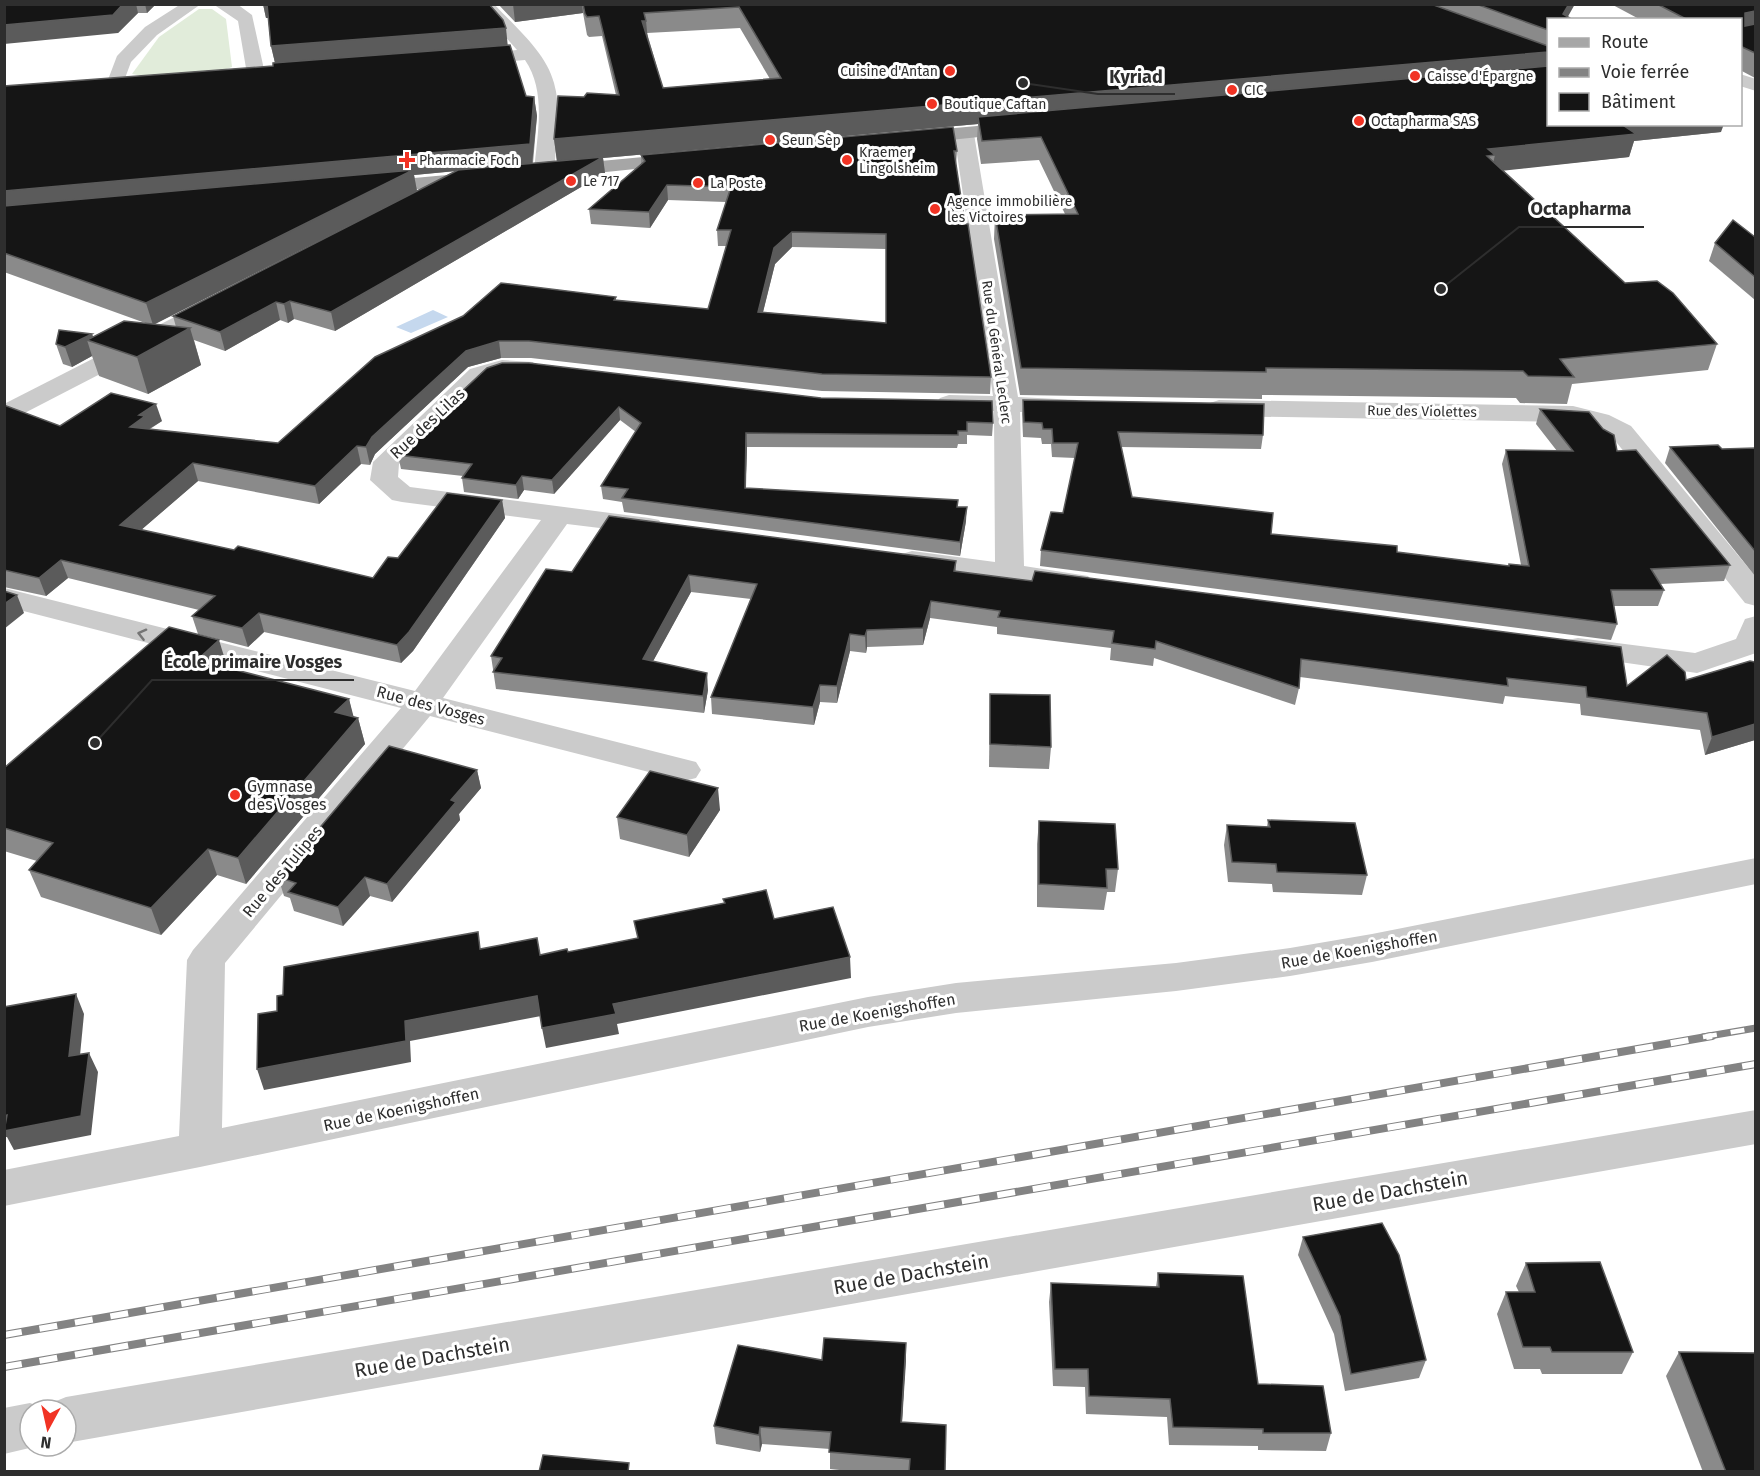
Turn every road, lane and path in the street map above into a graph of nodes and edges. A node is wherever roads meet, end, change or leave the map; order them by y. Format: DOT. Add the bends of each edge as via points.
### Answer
graph roads {
  1 [pos="193,4"];
  2 [pos="221,4"];
  3 [pos="485,4"];
  4 [pos="529,54"];
  5 [pos="449,62"];
  6 [pos="279,73"];
  7 [pos="256,74"];
  8 [pos="233,76"];
  9 [pos="139,83"];
  10 [pos="115,85"];
  11 [pos="93,87"];
  12 [pos="1039,127"];
  13 [pos="964,134"];
  14 [pos="891,140"];
  15 [pos="701,158"];
  16 [pos="544,172"];
  17 [pos="521,174"];
  18 [pos="499,176"];
  19 [pos="454,180"];
  20 [pos="351,189"];
  21 [pos="406,207"];
  22 [pos="237,294"];
  23 [pos="543,368"];
  24 [pos="926,403"];
  25 [pos="1007,405"];
  26 [pos="1089,406"];
  27 [pos="1196,408"];
  28 [pos="4,414"];
  29 [pos="559,515"];
  30 [pos="678,530"];
  31 [pos="891,557"];
  32 [pos="1010,573"];
  33 [pos="1104,585"];
  34 [pos="4,597"];
  35 [pos="1755,597"];
  36 [pos="1755,625"];
  37 [pos="1554,644"];
  38 [pos="423,703"];
  39 [pos="684,770"];
  40 [pos="1755,871"];
  41 [pos="1755,1127"];
  42 [pos="200,1150"];
  43 [pos="4,1188"];
  44 [pos="78,1418"];
  1 -- 10 [label="street" via="150,31 123,60"];
  2 -- 7 [label="street" via="246,19"];
  3 -- 4 [label="street"];
  4 -- 5 [label="street"];
  4 -- 16 [label="street" via="545,81"];
  6 -- 7 [label="street"];
  7 -- 8 [label="street"];
  9 -- 10 [label="street"];
  10 -- 11 [label="street"];
  12 -- 13 [label="main road"];
  13 -- 14 [label="main road"];
  13 -- 25 [label="street, Rue du Général Leclerc"];
  15 -- 16 [label="main road"];
  16 -- 17 [label="main road"];
  18 -- 19 [label="main road"];
  19 -- 20 [label="main road"];
  19 -- 21 [label="street"];
  22 -- 28 [label="street"];
  23 -- 29 [label="street, Rue des Lilas" via="502,367 479,374 386,462 384,480 402,494"];
  24 -- 25 [label="street"];
  25 -- 26 [label="street"];
  25 -- 32 [label="street, Rue du Général Leclerc"];
  27 -- 35 [label="street, Rue des Violettes" via="1573,414 1600,420 1622,432"];
  29 -- 30 [label="street, Rue des Lilas"];
  29 -- 38 [label="street, Rue des Tulipes"];
  31 -- 32 [label="street"];
  32 -- 33 [label="street"];
  38 -- 34 [label="street, Rue des Vosges, one-way"];
  36 -- 37 [label="street" via="1749,645 1696,663"];
  38 -- 39 [label="street, Rue des Vosges"];
  38 -- 42 [label="street, Rue des Tulipes" via="207,960"];
  40 -- 42 [label="street, Rue de Koenigshoffen" via="1290,962 956,998 868,1012"];
  41 -- 44 [label="street, Rue de Dachstein"];
  42 -- 43 [label="street, Rue de Koenigshoffen"];
}
